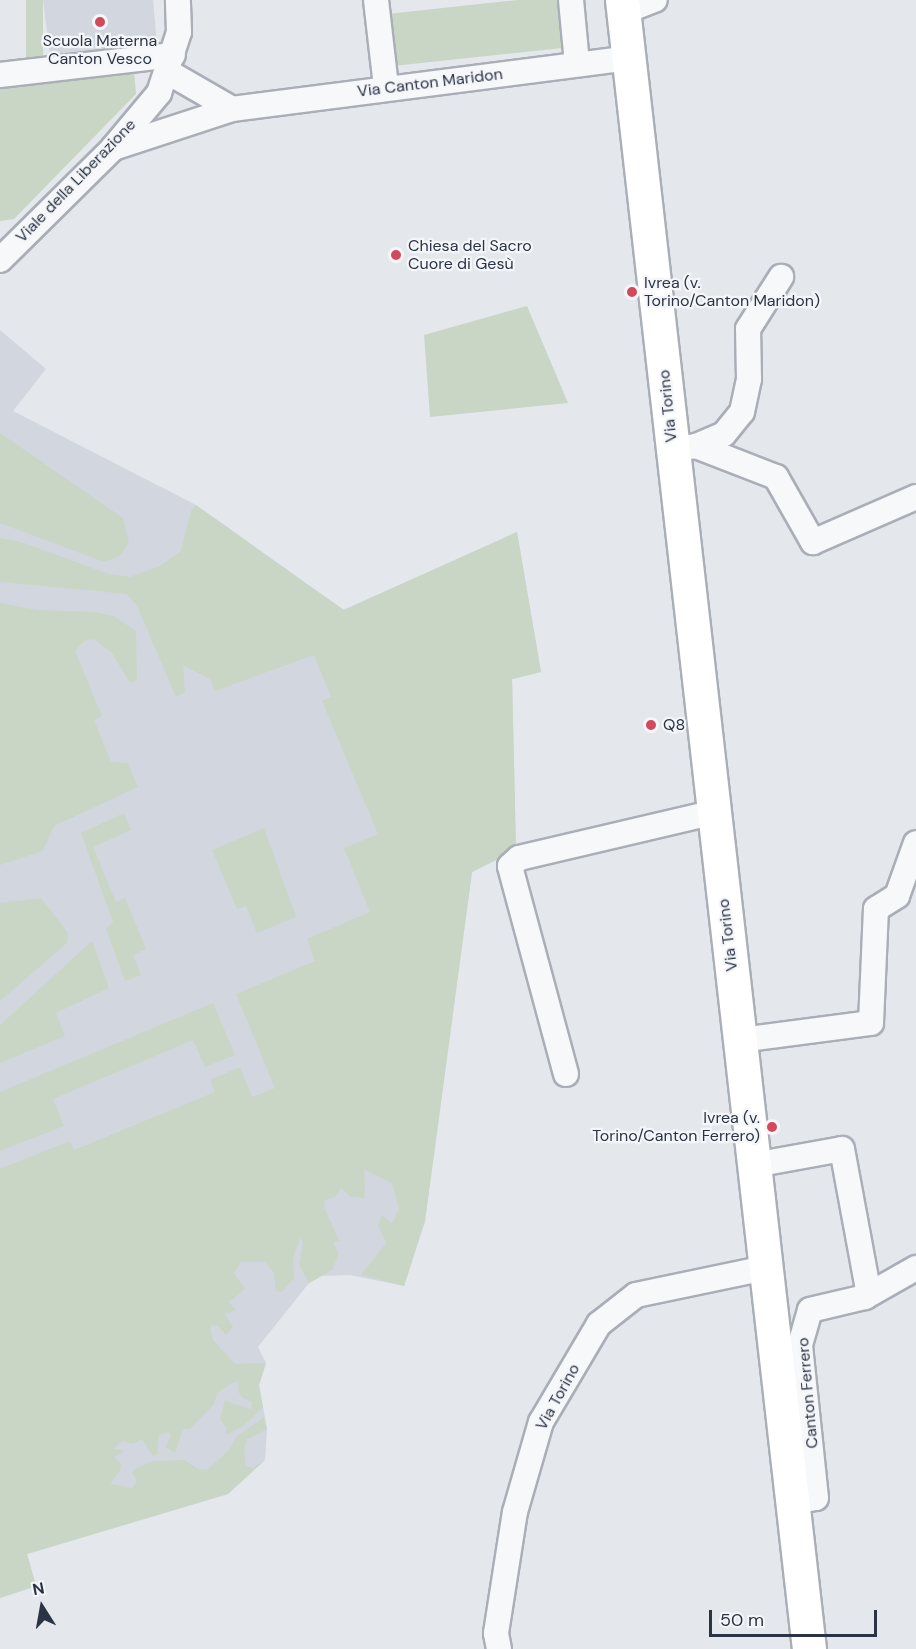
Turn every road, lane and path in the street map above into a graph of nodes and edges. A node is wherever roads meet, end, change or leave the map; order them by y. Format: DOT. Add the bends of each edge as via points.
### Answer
graph roads {
  1 [pos="178,0"];
  2 [pos="376,0"];
  3 [pos="571,0"];
  4 [pos="655,0"];
  5 [pos="623,6"];
  6 [pos="629,58"];
  7 [pos="171,63"];
  8 [pos="577,64"];
  9 [pos="0,75"];
  10 [pos="386,87"];
  11 [pos="232,110"];
  12 [pos="113,148"];
  13 [pos="0,260"];
  14 [pos="781,277"];
  15 [pos="684,448"];
  16 [pos="916,497"];
  17 [pos="715,812"];
  18 [pos="916,843"];
  19 [pos="740,1040"];
  20 [pos="566,1074"];
  21 [pos="754,1166"];
  22 [pos="765,1268"];
  23 [pos="916,1268"];
  24 [pos="869,1294"];
  25 [pos="793,1502"];
  26 [pos="499,1649"];
  27 [pos="809,1649"];
  1 -- 7 [label="street, Viale della Liberazione" via="179,32"];
  2 -- 10 [label="street"];
  3 -- 8 [label="street"];
  4 -- 5 [label="street"];
  5 -- 6 [label="street, Via Torino"];
  6 -- 8 [label="street, Via Canton Maridon"];
  6 -- 15 [label="street, Via Torino"];
  7 -- 9 [label="street"];
  7 -- 11 [label="street"];
  7 -- 12 [label="street, Viale della Liberazione" via="159,93"];
  8 -- 10 [label="street, Via Canton Maridon"];
  10 -- 11 [label="street, Via Canton Maridon"];
  11 -- 12 [label="street, Via Canton Maridon"];
  12 -- 13 [label="street, Viale della Liberazione"];
  14 -- 15 [label="street" via="748,329 749,380 742,412 724,434"];
  15 -- 16 [label="street" via="776,477 813,542"];
  15 -- 17 [label="street, Via Torino"];
  17 -- 19 [label="street, Via Torino"];
  17 -- 20 [label="street" via="519,858 510,866"];
  18 -- 19 [label="street" via="897,896 876,909 871,1023"];
  19 -- 21 [label="street, Via Torino"];
  21 -- 22 [label="street, Via Torino"];
  21 -- 24 [label="street" via="842,1149"];
  22 -- 25 [label="street, Via Torino"];
  22 -- 26 [label="street, Via Torino" via="636,1294 599,1324 541,1422 515,1512 496,1633"];
  23 -- 24 [label="street, Canton Ferrero"];
  24 -- 25 [label="street, Canton Ferrero" via="810,1310 803,1325 800,1345 817,1484 816,1497"];
  25 -- 27 [label="street, Via Torino"];
}
